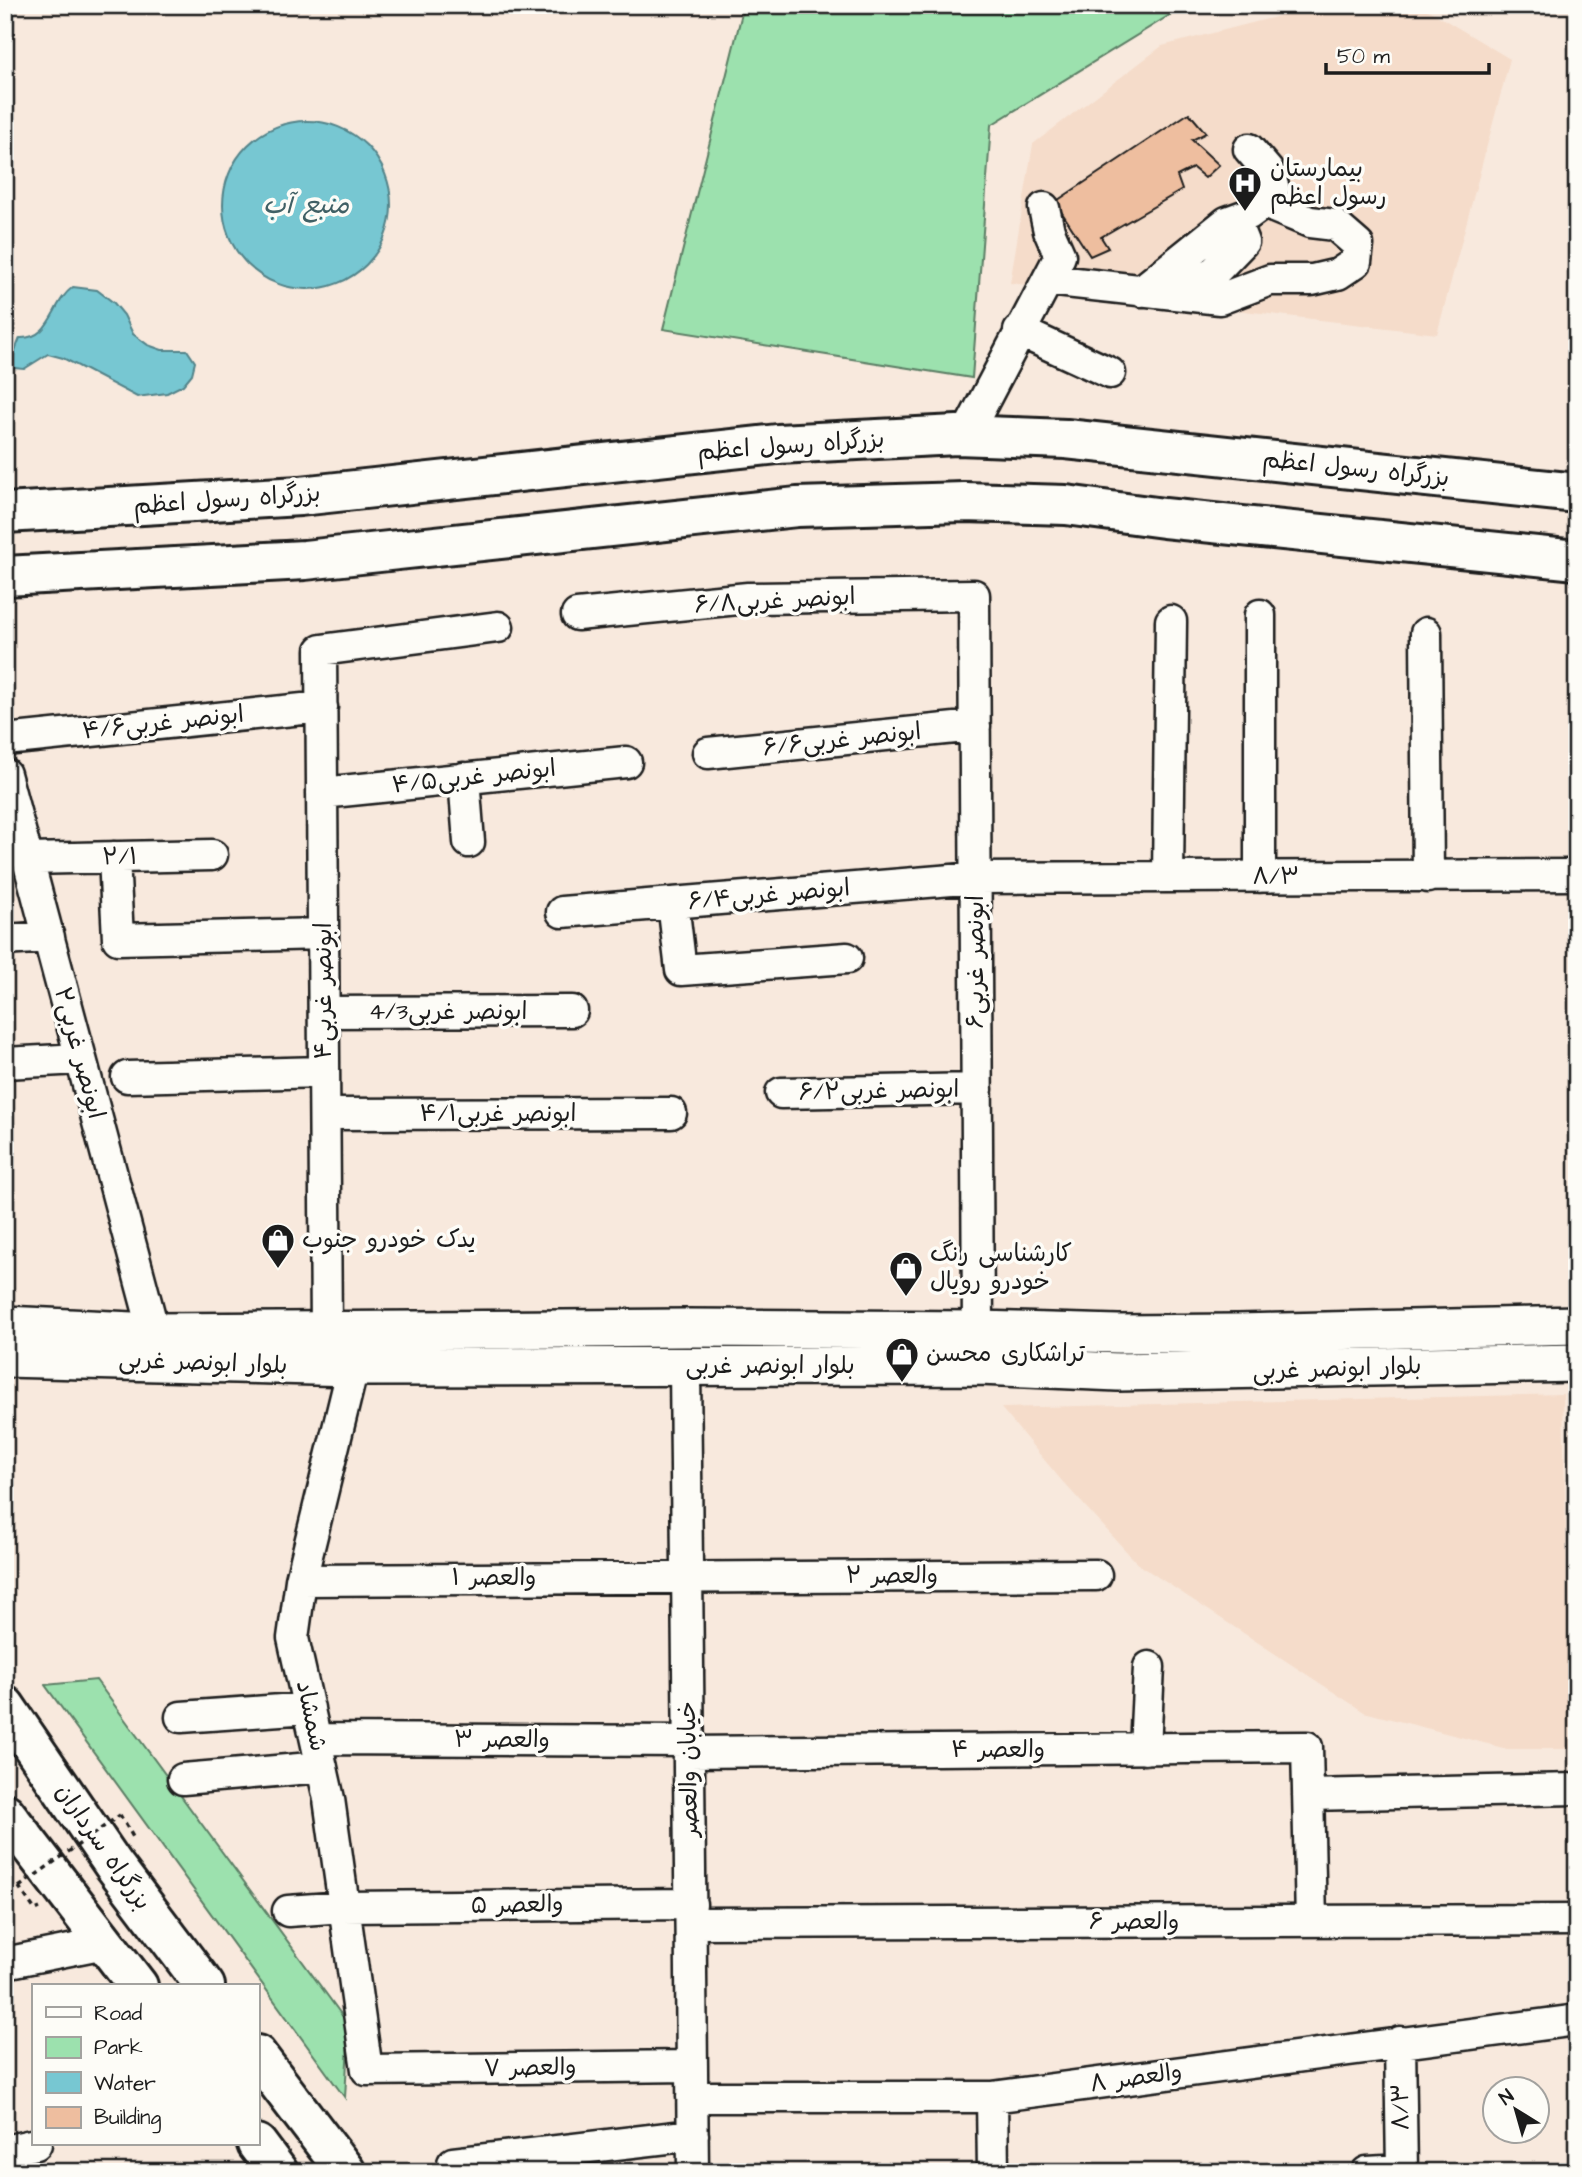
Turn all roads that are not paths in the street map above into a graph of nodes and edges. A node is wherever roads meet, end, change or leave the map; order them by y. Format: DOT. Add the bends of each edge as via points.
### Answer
graph roads {
  1 [pos="1249,149"];
  2 [pos="1264,203"];
  3 [pos="1044,208"];
  4 [pos="1227,222"];
  5 [pos="1048,280"];
  6 [pos="1141,291"];
  7 [pos="1179,294"];
  8 [pos="1019,331"];
  9 [pos="1110,373"];
  10 [pos="966,435"];
  11 [pos="1577,493"];
  12 [pos="5,513"];
  13 [pos="1577,561"];
  14 [pos="5,576"];
  15 [pos="974,595"];
  16 [pos="577,615"];
  17 [pos="1260,615"];
  18 [pos="1171,621"];
  19 [pos="498,627"];
  20 [pos="1426,632"];
  21 [pos="322,707"];
  22 [pos="975,726"];
  23 [pos="5,740"];
  24 [pos="708,753"];
  25 [pos="626,762"];
  26 [pos="5,774"];
  27 [pos="464,778"];
  28 [pos="322,793"];
  29 [pos="469,842"];
  30 [pos="20,854"];
  31 [pos="212,855"];
  32 [pos="114,857"];
  33 [pos="1577,875"];
  34 [pos="1168,877"];
  35 [pos="1260,877"];
  36 [pos="1428,877"];
  37 [pos="976,878"];
  38 [pos="673,903"];
  39 [pos="562,912"];
  40 [pos="323,934"];
  41 [pos="49,937"];
  42 [pos="5,940"];
  43 [pos="847,958"];
  44 [pos="324,1012"];
  45 [pos="572,1012"];
  46 [pos="80,1059"];
  47 [pos="5,1063"];
  48 [pos="324,1072"];
  49 [pos="127,1077"];
  50 [pos="977,1089"];
  51 [pos="780,1093"];
  52 [pos="325,1114"];
  53 [pos="671,1114"];
  54 [pos="1577,1325"];
  55 [pos="1434,1327"];
  56 [pos="978,1330"];
  57 [pos="154,1332"];
  58 [pos="326,1332"];
  59 [pos="12,1342"];
  60 [pos="1577,1363"];
  61 [pos="685,1366"];
  62 [pos="1436,1366"];
  63 [pos="353,1367"];
  64 [pos="1096,1574"];
  65 [pos="687,1577"];
  66 [pos="301,1580"];
  67 [pos="1149,1667"];
  68 [pos="6,1706"];
  69 [pos="309,1708"];
  70 [pos="181,1717"];
  71 [pos="689,1746"];
  72 [pos="1145,1749"];
  73 [pos="319,1753"];
  74 [pos="183,1779"];
  75 [pos="1577,1789"];
  76 [pos="1308,1795"];
  77 [pos="5,1813"];
  78 [pos="344,1907"];
  79 [pos="288,1911"];
  80 [pos="691,1914"];
  81 [pos="1577,1920"];
  82 [pos="1311,1921"];
  83 [pos="106,1943"];
  84 [pos="5,1963"];
  85 [pos="137,1984"];
  86 [pos="203,1984"];
  87 [pos="1577,2020"];
  88 [pos="1400,2042"];
  89 [pos="259,2057"];
  90 [pos="692,2066"];
  91 [pos="367,2070"];
  92 [pos="692,2097"];
  93 [pos="992,2097"];
  94 [pos="693,2135"];
  95 [pos="32,2145"];
  96 [pos="258,2146"];
  97 [pos="5,2151"];
  98 [pos="453,2163"];
  99 [pos="1402,2171"];
  100 [pos="278,2172"];
  101 [pos="346,2172"];
  102 [pos="693,2172"];
  103 [pos="993,2172"];
  104 [pos="1367,2172"];
  1 -- 2 [label="street" via="1268,171 1274,188"];
  2 -- 4 [label="street"];
  2 -- 7 [label="street" via="1310,222 1335,225 1358,245 1356,262 1338,274 1312,280 1270,280 1220,299"];
  3 -- 5 [label="street" via="1060,256"];
  4 -- 6 [label="street"];
  4 -- 7 [label="street" via="1239,232 1242,242 1215,271"];
  5 -- 6 [label="street"];
  5 -- 8 [label="street"];
  6 -- 7 [label="street"];
  8 -- 9 [label="street"];
  8 -- 10 [label="street"];
  10 -- 11 [label="highway, بزرگراه رسول اعظم" via="1066,439"];
  10 -- 12 [label="highway, بزرگراه رسول اعظم" via="778,444 300,496"];
  13 -- 14 [label="highway" via="1066,505 964,502 797,507 304,560"];
  15 -- 16 [label="street, ۶/۸ابونصر غربی" via="748,598"];
  15 -- 22 [label="street, ۶ابونصر غربی"];
  17 -- 35 [label="street"];
  18 -- 34 [label="street"];
  19 -- 21 [label="street, ۴ابونصر غربی" via="321,650"];
  20 -- 36 [label="street"];
  21 -- 23 [label="street, ۴/۶ابونصر غربی"];
  21 -- 28 [label="street, ۴ابونصر غربی"];
  22 -- 24 [label="street, ۶/۶ابونصر غربی"];
  22 -- 37 [label="street, ۶ابونصر غربی"];
  25 -- 27 [label="street, ۴/۵ابونصر غربی"];
  26 -- 30 [label="street, ۲ابونصر غربی"];
  27 -- 28 [label="street, ۴/۵ابونصر غربی"];
  27 -- 29 [label="street"];
  28 -- 40 [label="street, ۴ابونصر غربی"];
  30 -- 32 [label="street, ۲/۱"];
  30 -- 41 [label="street, ۲ابونصر غربی"];
  31 -- 32 [label="street, ۲/۱"];
  32 -- 40 [label="street" via="118,939"];
  33 -- 36 [label="street, ۸/۳"];
  34 -- 35 [label="street, ۸/۳"];
  34 -- 37 [label="street, ۸/۳"];
  35 -- 36 [label="street, ۸/۳"];
  37 -- 38 [label="street, ۶/۴ابونصر غربی"];
  37 -- 50 [label="street, ۶ابونصر غربی"];
  38 -- 39 [label="street, ۶/۴ابونصر غربی"];
  38 -- 43 [label="street" via="681,970"];
  40 -- 44 [label="street, ۴ابونصر غربی"];
  41 -- 42 [label="street"];
  41 -- 46 [label="street, ۲ابونصر غربی"];
  44 -- 45 [label="street, 4/3ابونصر غربی"];
  44 -- 48 [label="street, ۴ابونصر غربی"];
  46 -- 47 [label="street"];
  46 -- 57 [label="street, ۲ابونصر غربی"];
  48 -- 49 [label="street"];
  48 -- 52 [label="street, ۴ابونصر غربی"];
  50 -- 51 [label="street, ۶/۲ابونصر غربی"];
  50 -- 56 [label="street, ۶ابونصر غربی"];
  52 -- 53 [label="street, ۴/۱ابونصر غربی"];
  52 -- 58 [label="street, ۴ابونصر غربی"];
  54 -- 55 [label="main road, بلوار ابونصر غربی"];
  55 -- 56 [label="main road, بلوار ابونصر غربی" via="1237,1334"];
  55 -- 62 [label="main road"];
  56 -- 58 [label="main road, بلوار ابونصر غربی"];
  57 -- 58 [label="main road, بلوار ابونصر غربی"];
  57 -- 59 [label="main road, بلوار ابونصر غربی"];
  59 -- 63 [label="main road, بلوار ابونصر غربی"];
  60 -- 62 [label="main road, بلوار ابونصر غربی"];
  61 -- 62 [label="main road, بلوار ابونصر غربی" via="979,1366 1118,1372"];
  61 -- 63 [label="main road, بلوار ابونصر غربی"];
  61 -- 65 [label="street, خیابان والعصر"];
  63 -- 66 [label="street, شمشاد"];
  64 -- 65 [label="street, والعصر ۲"];
  65 -- 66 [label="street, والعصر ۱"];
  65 -- 71 [label="street, خیابان والعصر"];
  66 -- 69 [label="street, شمشاد" via="293,1638"];
  67 -- 72 [label="street"];
  68 -- 86 [label="highway, بزرگراه سرداران" via="113,1864"];
  69 -- 70 [label="street"];
  69 -- 73 [label="street, شمشاد"];
  71 -- 72 [label="street, والعصر ۴"];
  71 -- 73 [label="street, والعصر ۳"];
  71 -- 80 [label="street, خیابان والعصر"];
  72 -- 76 [label="street, والعصر ۴" via="1307,1747"];
  73 -- 74 [label="street, والعصر ۳"];
  73 -- 78 [label="street, شمشاد"];
  75 -- 76 [label="street"];
  76 -- 82 [label="street"];
  77 -- 83 [label="highway"];
  78 -- 79 [label="street, والعصر ۵"];
  78 -- 80 [label="street, والعصر ۵"];
  78 -- 91 [label="street, شمشاد"];
  80 -- 82 [label="street, والعصر ۶"];
  80 -- 90 [label="street, خیابان والعصر"];
  81 -- 82 [label="street, والعصر ۶"];
  83 -- 84 [label="street"];
  83 -- 85 [label="highway"];
  87 -- 88 [label="street, والعصر ۸"];
  88 -- 93 [label="street, والعصر ۸"];
  88 -- 99 [label="street, ۸/۳"];
  89 -- 101 [label="highway"];
  90 -- 91 [label="street, والعصر ۷"];
  90 -- 92 [label="street, خیابان والعصر"];
  92 -- 93 [label="street, والعصر ۸"];
  92 -- 94 [label="street, خیابان والعصر"];
  93 -- 103 [label="street"];
  94 -- 98 [label="street"];
  94 -- 102 [label="street, خیابان والعصر"];
  95 -- 97 [label="street"];
  96 -- 100 [label="highway"];
  99 -- 104 [label="street"];
}
